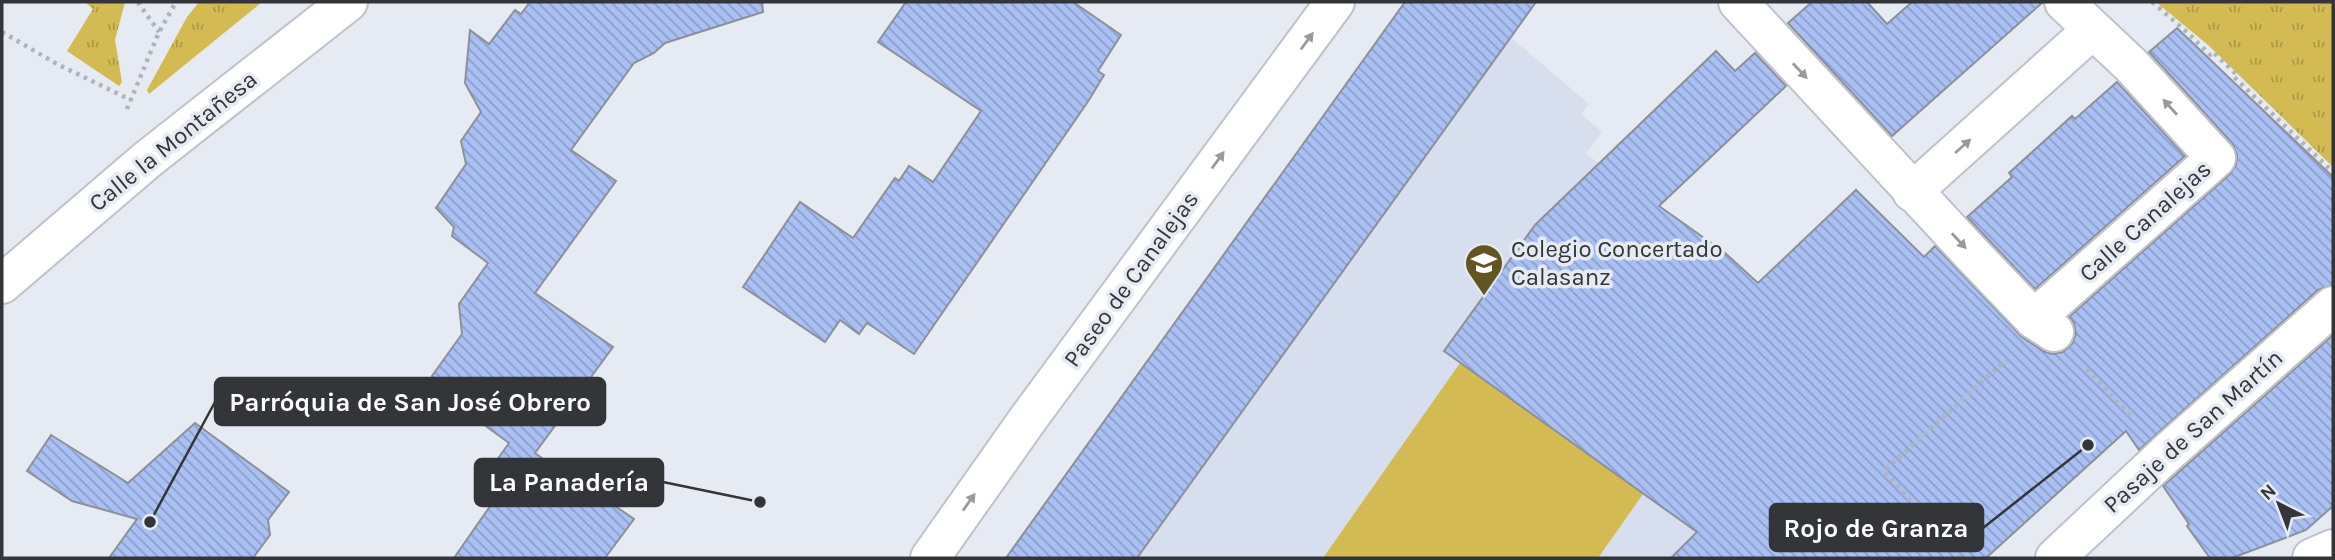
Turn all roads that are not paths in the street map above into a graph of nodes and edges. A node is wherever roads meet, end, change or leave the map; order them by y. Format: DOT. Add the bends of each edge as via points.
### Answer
graph roads {
  1 [pos="348,2"];
  2 [pos="1335,2"];
  3 [pos="1738,2"];
  4 [pos="2064,2"];
  5 [pos="2092,30"];
  6 [pos="1912,191"];
  7 [pos="2,284"];
  8 [pos="2333,306"];
  9 [pos="2333,549"];
  10 [pos="930,558"];
  11 [pos="2055,558"];
  12 [pos="2312,558"];
  1 -- 7 [label="street, Calle la Montañesa" via="148,159"];
  10 -- 2 [label="street, Paseo de Canalejas, one-way"];
  3 -- 6 [label="street, one-way"];
  4 -- 5 [label="street, Calle Canalejas"];
  6 -- 5 [label="street, one-way"];
  6 -- 5 [label="street, Calle Canalejas, one-way" via="2044,325 2216,158 2131,65"];
  8 -- 11 [label="street, Pasaje de San Martín" via="2156,443"];
  9 -- 12 [label="street"];
}
